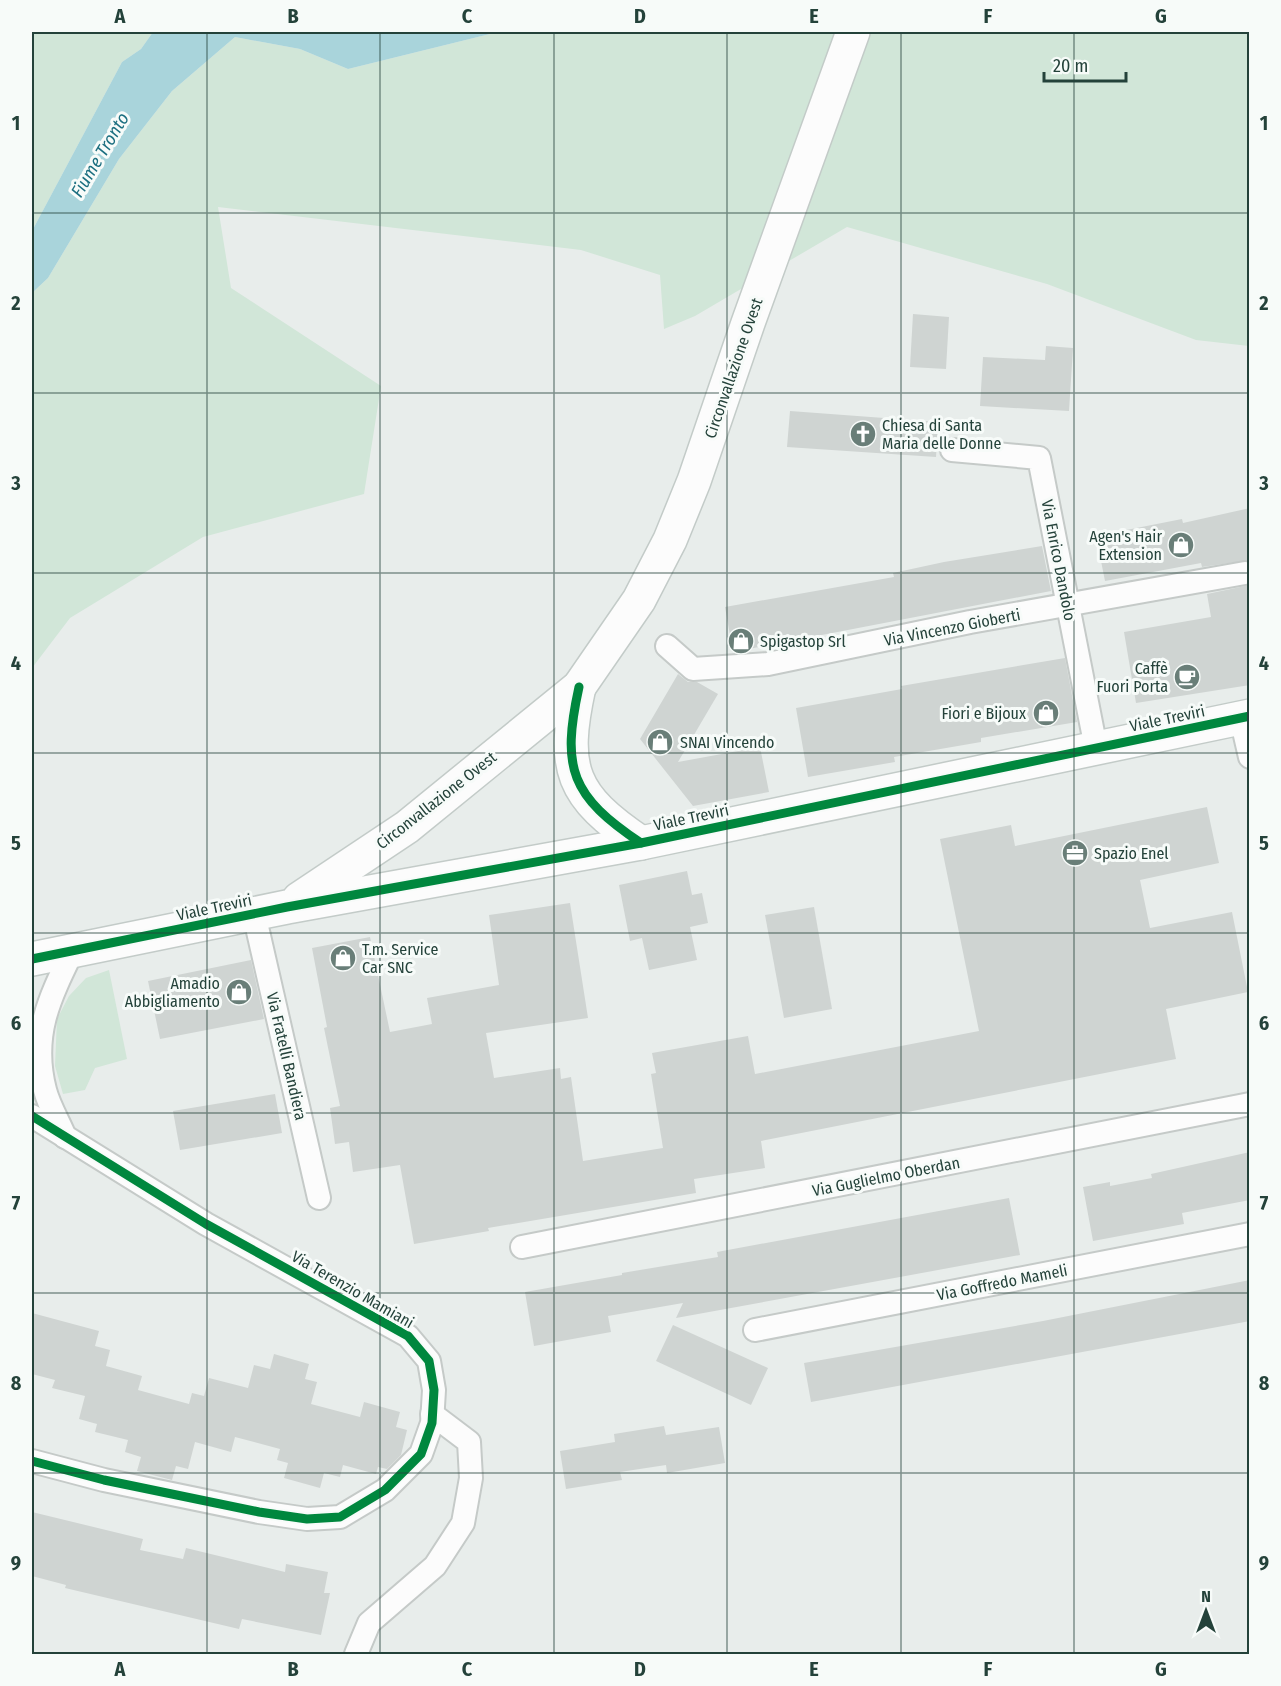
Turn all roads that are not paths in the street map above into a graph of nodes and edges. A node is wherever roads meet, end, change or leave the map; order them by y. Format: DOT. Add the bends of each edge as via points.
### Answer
graph roads {
  1 [pos="853,32"];
  2 [pos="952,450"];
  3 [pos="1245,573"];
  4 [pos="1068,605"];
  5 [pos="668,646"];
  6 [pos="579,687"];
  7 [pos="1245,717"];
  8 [pos="1096,748"];
  9 [pos="1250,757"];
  10 [pos="641,843"];
  11 [pos="287,907"];
  12 [pos="254,914"];
  13 [pos="72,952"];
  14 [pos="32,959"];
  15 [pos="35,1036"];
  16 [pos="1250,1104"];
  17 [pos="32,1116"];
  18 [pos="65,1137"];
  19 [pos="319,1198"];
  20 [pos="1250,1234"];
  21 [pos="522,1248"];
  22 [pos="755,1330"];
  23 [pos="432,1414"];
  24 [pos="32,1461"];
  25 [pos="356,1654"];
  1 -- 6 [label="main road, Circonvallazione Ovest" via="670,540 639,600"];
  2 -- 4 [label="street, Via Enrico Dandolo" via="1039,458"];
  3 -- 4 [label="street, Via Vincenzo Gioberti"];
  4 -- 5 [label="street, Via Vincenzo Gioberti" via="768,664 693,669"];
  4 -- 8 [label="street, Via Enrico Dandolo"];
  6 -- 10 [label="main road, Circonvallazione Ovest" via="570,752 576,779 615,826"];
  6 -- 11 [label="main road, Circonvallazione Ovest" via="407,827"];
  7 -- 8 [label="main road, Viale Treviri"];
  7 -- 9 [label="street"];
  8 -- 10 [label="main road, Viale Treviri"];
  10 -- 11 [label="main road, Viale Treviri"];
  11 -- 12 [label="main road, Viale Treviri"];
  12 -- 13 [label="main road, Viale Treviri"];
  12 -- 19 [label="street, Via Fratelli Bandiera"];
  13 -- 14 [label="main road, Viale Treviri"];
  13 -- 15 [label="street"];
  15 -- 18 [label="street" via="45,1090"];
  16 -- 21 [label="street, Via Guglielmo Oberdan"];
  17 -- 18 [label="street, Via Terenzio Mamiani"];
  18 -- 23 [label="street, Via Terenzio Mamiani" via="206,1224 408,1336 429,1360 434,1390"];
  20 -- 22 [label="street, Via Goffredo Mameli"];
  23 -- 24 [label="street, Via Terenzio Mamiani" via="421,1454 385,1490 339,1517 307,1519 259,1512"];
  23 -- 25 [label="street" via="469,1442 471,1478 463,1523 435,1566 369,1623"];
}
